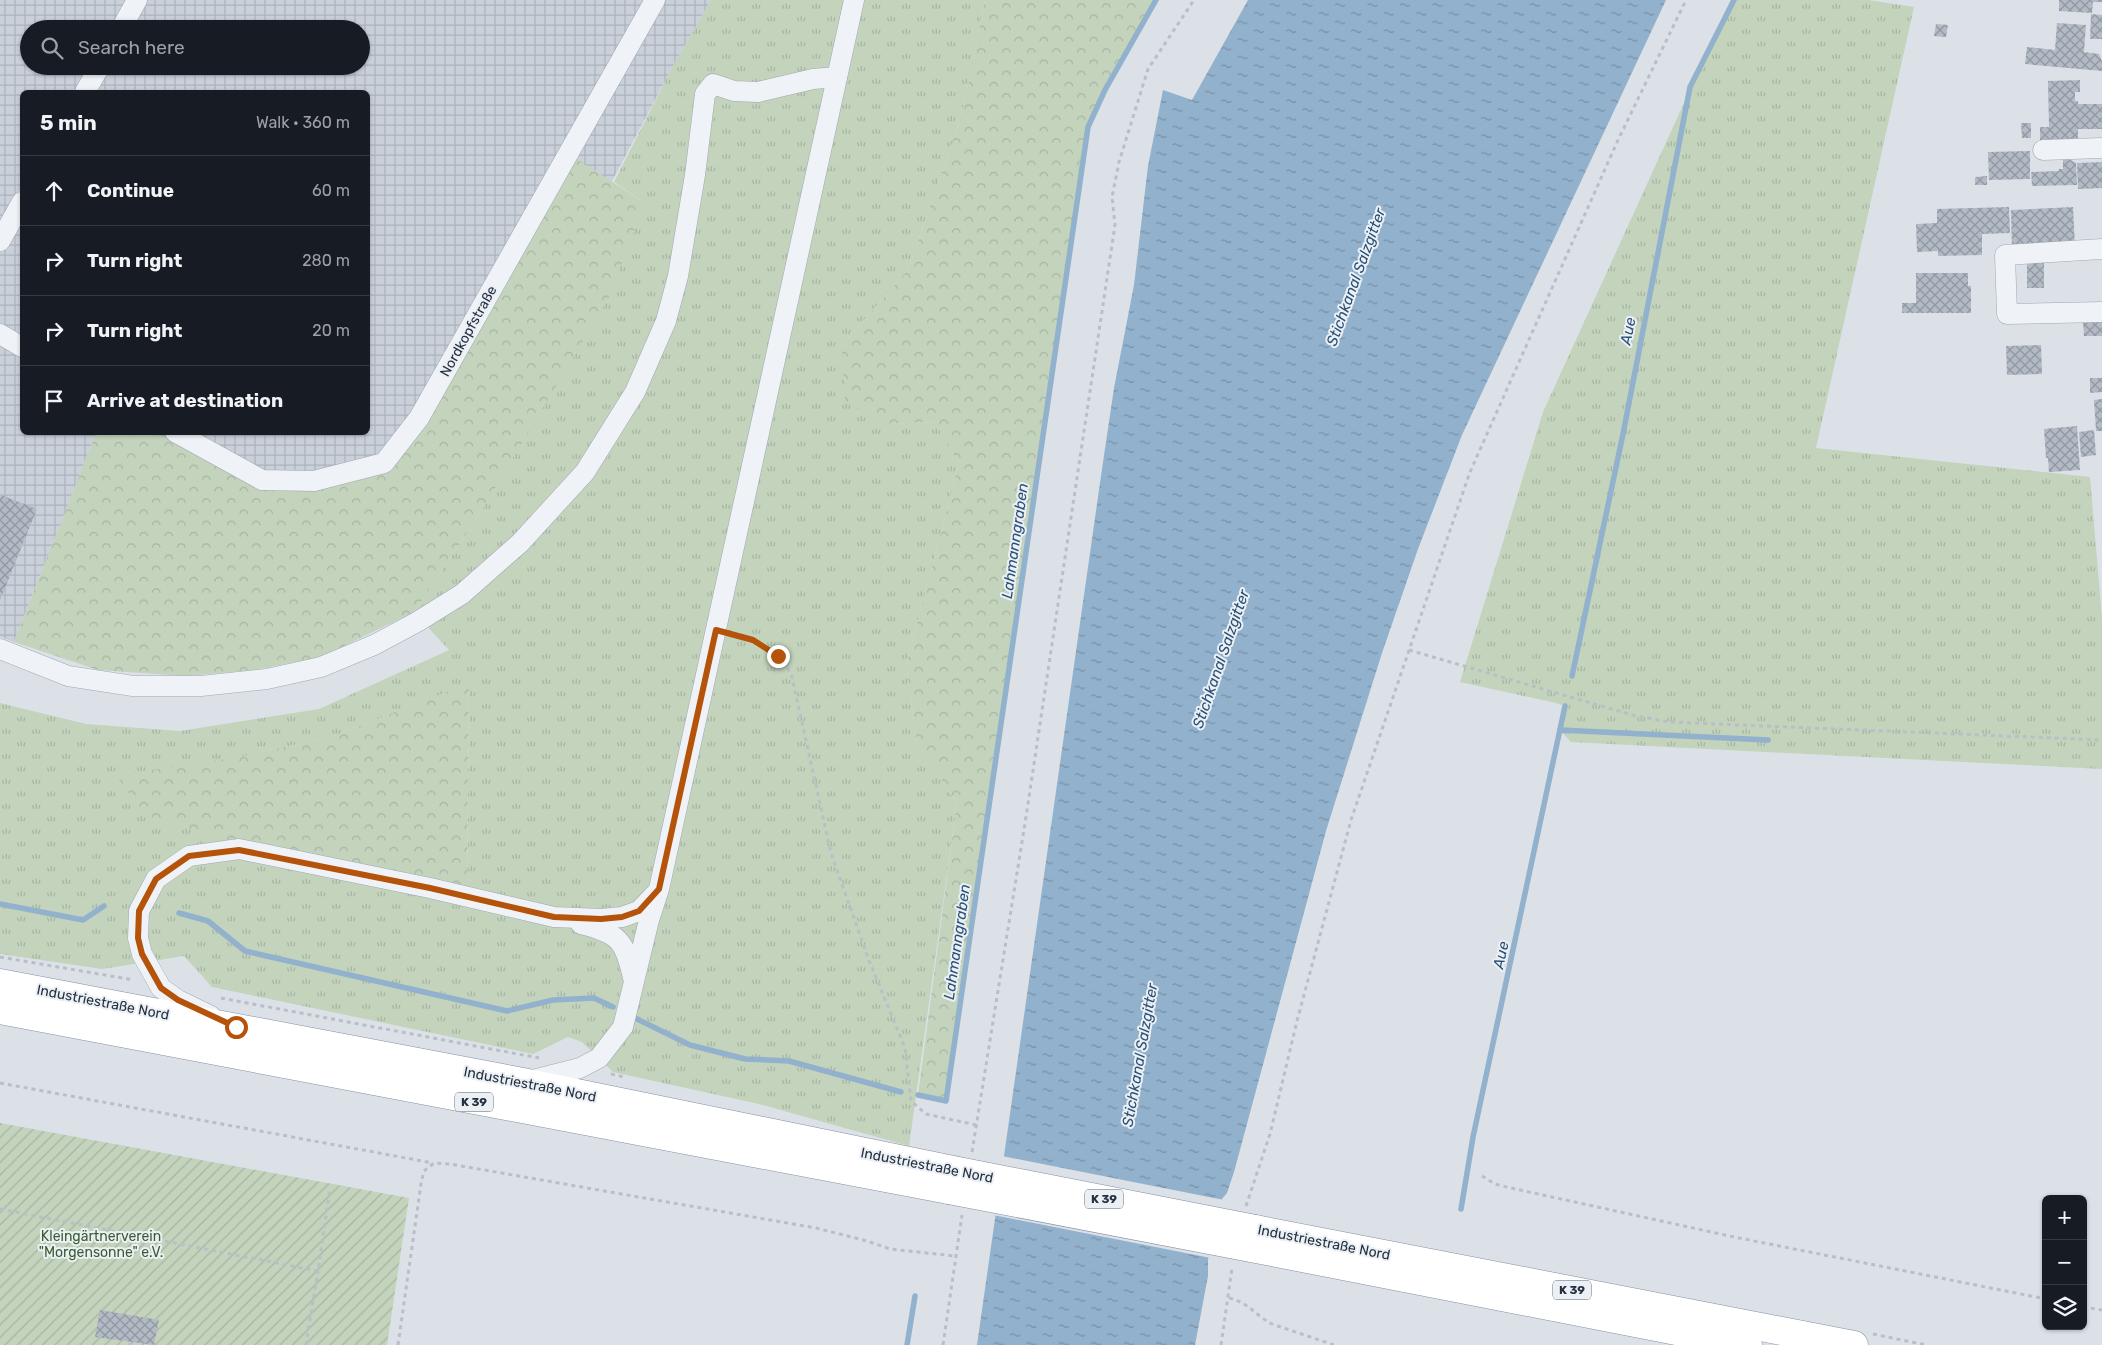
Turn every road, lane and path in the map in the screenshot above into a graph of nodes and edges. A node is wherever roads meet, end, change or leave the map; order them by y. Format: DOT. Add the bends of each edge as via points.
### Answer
graph roads {
  1 [pos="137,0"];
  2 [pos="655,0"];
  3 [pos="854,0"];
  4 [pos="1194,0"];
  5 [pos="1686,0"];
  6 [pos="126,20"];
  7 [pos="95,75"];
  8 [pos="837,76"];
  9 [pos="86,90"];
  10 [pos="2102,148"];
  11 [pos="2043,150"];
  12 [pos="20,205"];
  13 [pos="1,237"];
  14 [pos="2102,249"];
  15 [pos="2102,312"];
  16 [pos="0,334"];
  17 [pos="20,346"];
  18 [pos="180,435"];
  19 [pos="716,630"];
  20 [pos="0,649"];
  21 [pos="1409,650"];
  22 [pos="2102,740"];
  23 [pos="659,889"];
  24 [pos="554,917"];
  25 [pos="0,983"];
  26 [pos="634,984"];
  27 [pos="0,1010"];
  28 [pos="236,1027"];
  29 [pos="523,1082"];
  30 [pos="0,1083"];
  31 [pos="976,1125"];
  32 [pos="434,1163"];
  33 [pos="1482,1176"];
  34 [pos="959,1181"];
  35 [pos="330,1188"];
  36 [pos="0,1209"];
  37 [pos="1246,1237"];
  38 [pos="955,1256"];
  39 [pos="318,1270"];
  40 [pos="1229,1298"];
  41 [pos="2042,1298"];
  42 [pos="2087,1308"];
  43 [pos="2102,1310"];
  44 [pos="306,1345"];
  45 [pos="398,1345"];
  46 [pos="943,1345"];
  47 [pos="1221,1345"];
  48 [pos="1334,1345"];
  49 [pos="1748,1345"];
  50 [pos="1854,1345"];
  1 -- 6 [label="lane"];
  2 -- 18 [label="lane, Nordkopfstraße" via="418,418 384,463 314,481 262,480"];
  3 -- 8 [label="lane"];
  4 -- 31 [label="path" via="1148,69 1119,162 1112,198 1114,234"];
  5 -- 21 [label="path" via="1618,140 1470,472"];
  7 -- 9 [label="lane"];
  8 -- 19 [label="lane"];
  8 -- 20 [label="lane" via="758,92 734,91 713,84 705,94 678,276 666,321 636,392 585,472 520,543 462,594 417,622 321,668 267,679 201,686 132,686 68,676"];
  10 -- 11 [label="lane"];
  12 -- 13 [label="lane"];
  14 -- 15 [label="lane" via="2004,255 2007,314"];
  16 -- 17 [label="lane"];
  19 -- 23 [label="lane"];
  19 -- 31 [label="path" via="753,640 778,656 791,673 831,853 868,958 905,1048 910,1101 926,1114"];
  21 -- 22 [label="path" via="1632,715 1669,722"];
  21 -- 37 [label="path" via="1351,820 1297,1021"];
  23 -- 24 [label="lane" via="639,911 622,917"];
  23 -- 26 [label="lane" via="648,920"];
  24 -- 26 [label="lane" via="613,935 622,943 629,958"];
  24 -- 28 [label="lane" via="430,888 239,850 189,856 156,879 139,911 138,938 142,954 161,988 178,1000"];
  25 -- 28 [label="highway, Industriestraße Nord / K 39"];
  26 -- 29 [label="lane" via="623,1027 599,1058 580,1068"];
  27 -- 34 [label="highway, Industriestraße Nord / K 39"];
  28 -- 29 [label="highway, Industriestraße Nord / K 39"];
  29 -- 34 [label="highway, Industriestraße Nord / K 39"];
  30 -- 32 [label="path"];
  31 -- 34 [label="path"];
  32 -- 38 [label="path" via="816,1228 890,1250"];
  32 -- 45 [label="path" via="424,1171 421,1184"];
  33 -- 41 [label="path" via="1495,1184 1521,1190"];
  34 -- 37 [label="highway, Industriestraße Nord / K 39, bridge"];
  34 -- 38 [label="path"];
  35 -- 39 [label="path"];
  36 -- 39 [label="path"];
  37 -- 40 [label="path"];
  37 -- 49 [label="highway, Industriestraße Nord / K 39"];
  37 -- 50 [label="highway, Industriestraße Nord / K 39"];
  38 -- 46 [label="path"];
  39 -- 44 [label="path"];
  40 -- 47 [label="path"];
  40 -- 48 [label="path" via="1246,1304 1272,1324"];
  42 -- 43 [label="path"];
}
